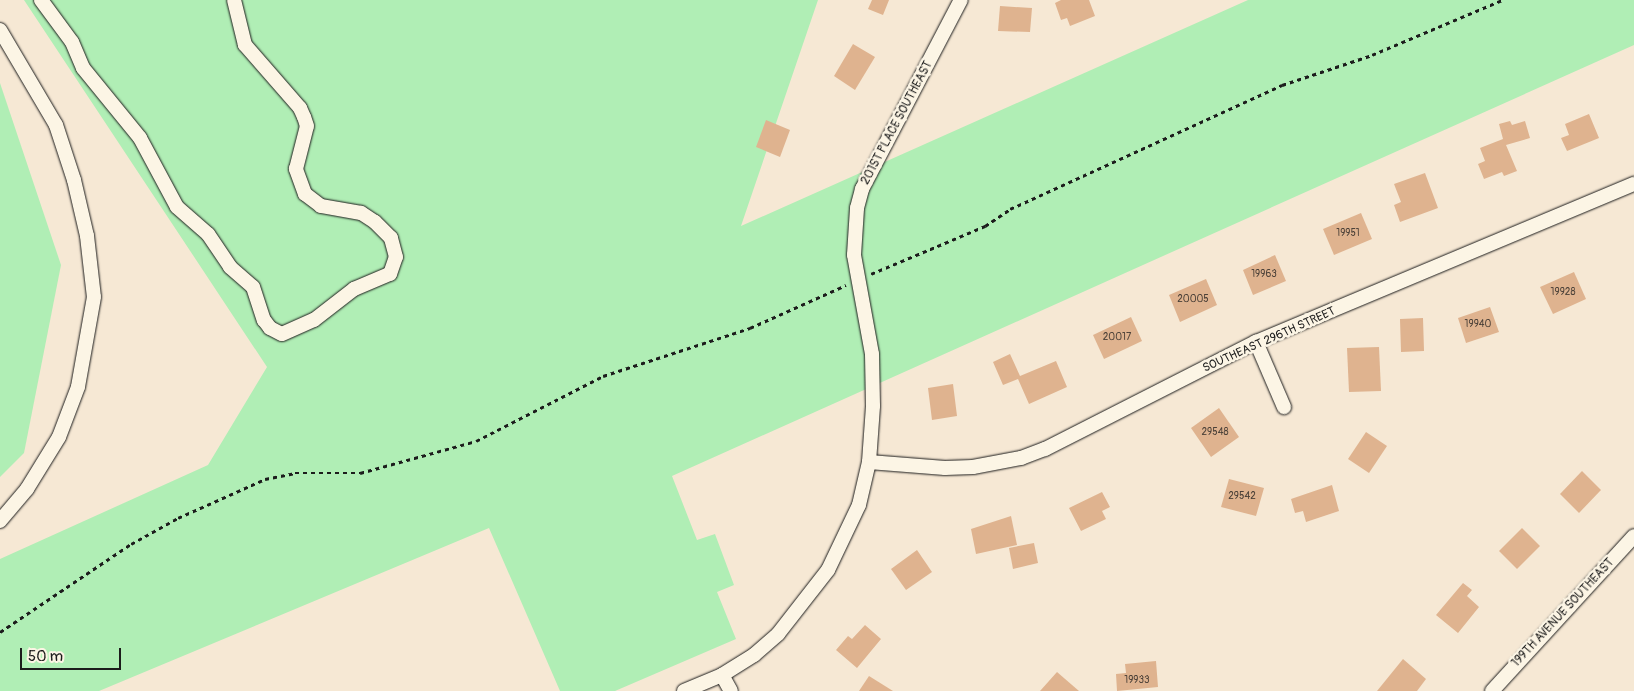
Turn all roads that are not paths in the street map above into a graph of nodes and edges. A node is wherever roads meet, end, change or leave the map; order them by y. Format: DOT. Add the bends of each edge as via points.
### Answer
graph roads {
  1 [pos="42,0"];
  2 [pos="234,0"];
  3 [pos="961,0"];
  4 [pos="0,30"];
  5 [pos="1634,184"];
  6 [pos="1256,342"];
  7 [pos="1284,406"];
  8 [pos="869,462"];
  9 [pos="0,521"];
  10 [pos="1634,536"];
  11 [pos="722,675"];
  12 [pos="684,691"];
  13 [pos="731,691"];
  14 [pos="1492,691"];
  1 -- 2 [label="street" via="72,42 83,68 140,138 177,207 208,234 230,267 253,287 264,320 275,332 282,334 314,320 354,289 390,274 396,257 390,238 375,222 354,210 321,206 305,194 296,169 307,126 304,117 300,108 245,45"];
  3 -- 8 [label="street, 201ST PLACE SOUTHEAST" via="862,189 854,231 858,279 872,354"];
  4 -- 9 [label="street" via="56,125 74,180 94,297 78,387 59,437 27,489"];
  5 -- 6 [label="street, SOUTHEAST 296TH STREET"];
  6 -- 7 [label="street"];
  6 -- 8 [label="street, SOUTHEAST 296TH STREET" via="1045,449 1021,458 945,468"];
  8 -- 11 [label="street, 201ST PLACE SOUTHEAST" via="859,505 841,546 813,593 778,634 754,655"];
  10 -- 14 [label="street, 199TH AVENUE SOUTHEAST"];
  11 -- 12 [label="street, 201ST PLACE SOUTHEAST"];
  11 -- 13 [label="street"];
}
